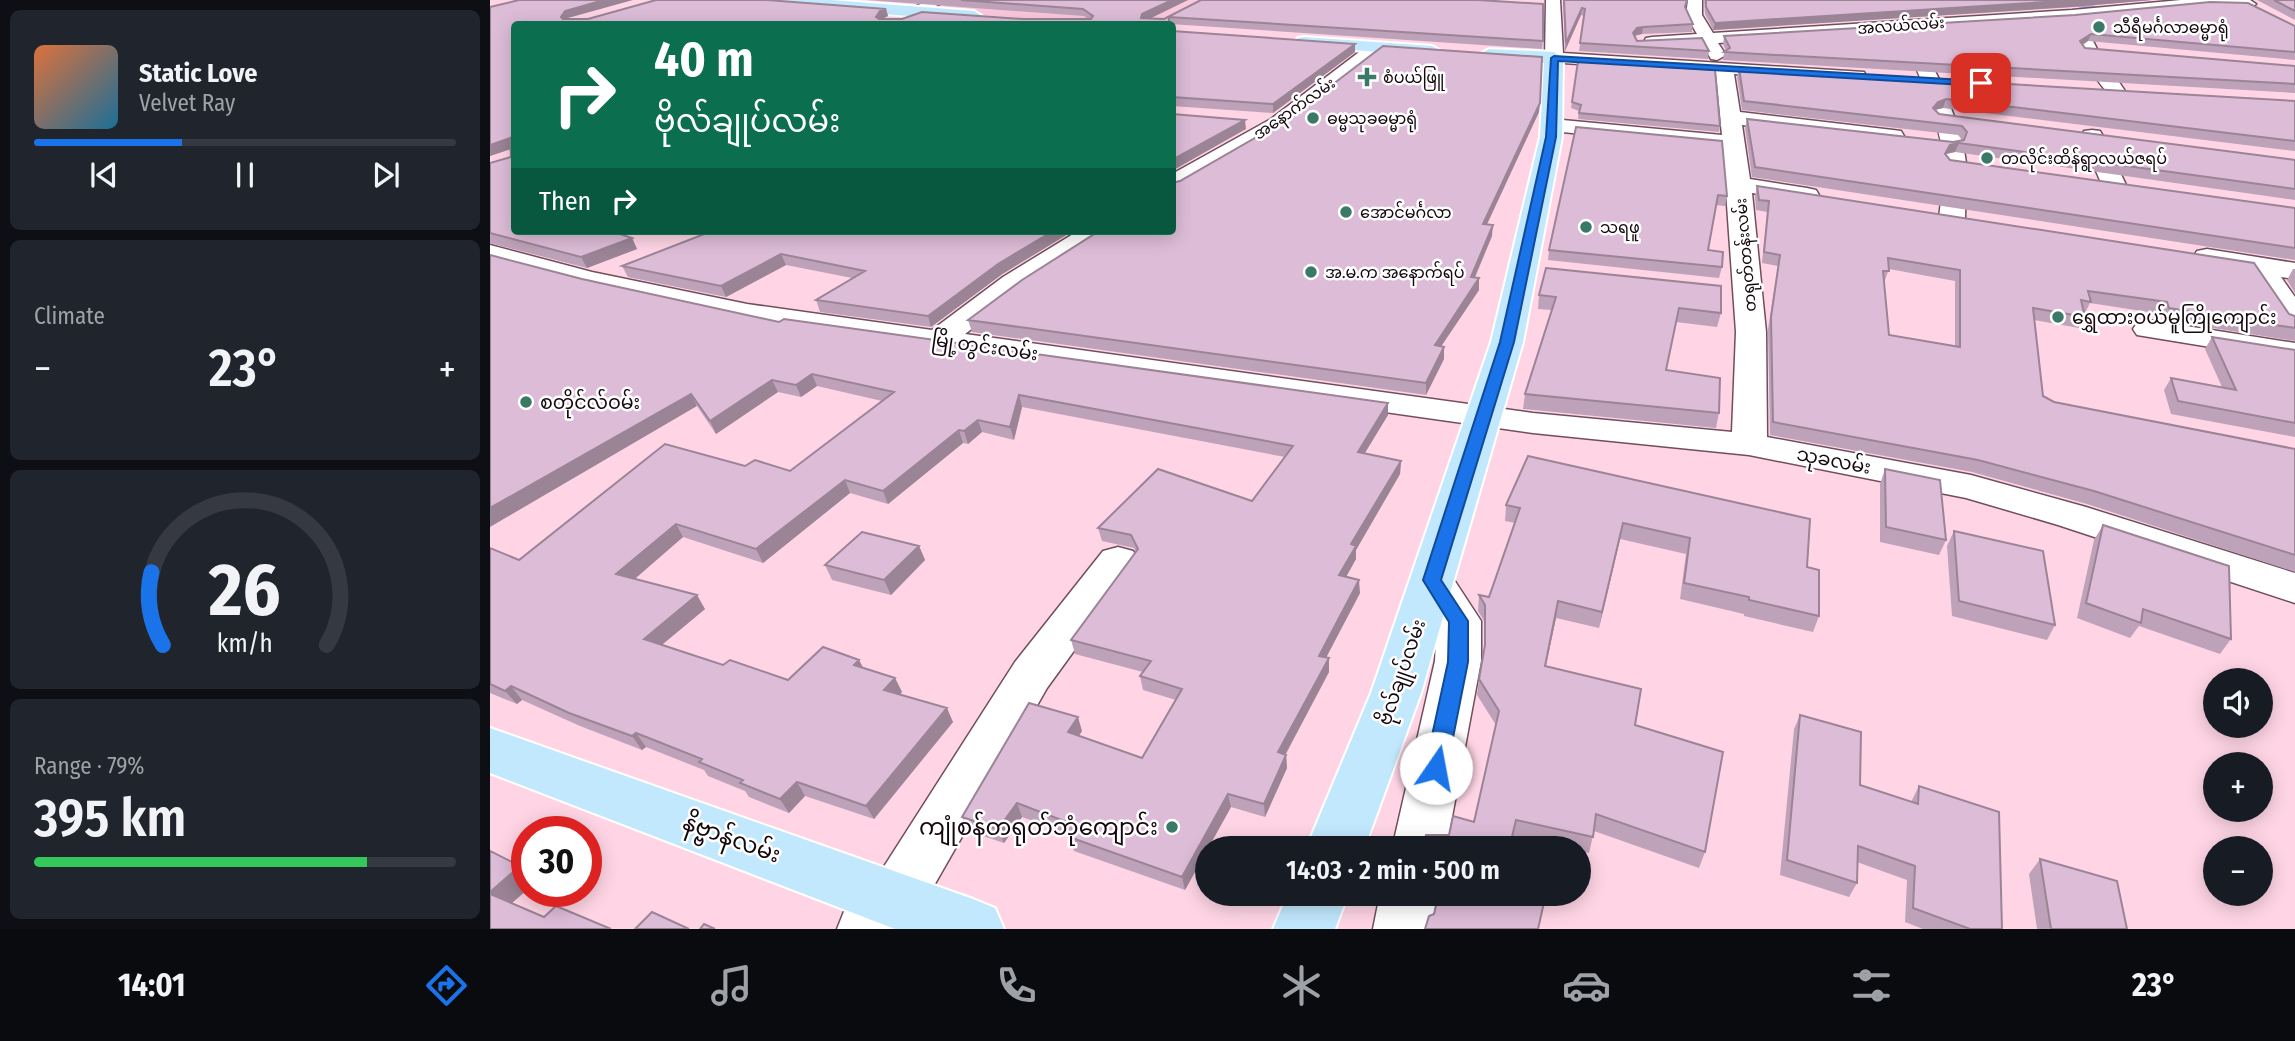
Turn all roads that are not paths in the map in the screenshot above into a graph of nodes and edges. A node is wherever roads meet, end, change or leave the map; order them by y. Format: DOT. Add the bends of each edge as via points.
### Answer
graph roads {
  1 [pos="770,0"];
  2 [pos="942,0"];
  3 [pos="1695,0"];
  4 [pos="2202,1"];
  5 [pos="1549,3"];
  6 [pos="2249,5"];
  7 [pos="918,11"];
  8 [pos="2071,15"];
  9 [pos="990,17"];
  10 [pos="1901,18"];
  11 [pos="896,21"];
  12 [pos="1710,39"];
  13 [pos="1282,40"];
  14 [pos="1377,47"];
  15 [pos="2088,49"];
  16 [pos="1445,51"];
  17 [pos="2114,52"];
  18 [pos="1472,53"];
  19 [pos="1554,56"];
  20 [pos="1721,67"];
  21 [pos="1873,76"];
  22 [pos="1920,80"];
  23 [pos="1954,82"];
  24 [pos="2088,90"];
  25 [pos="1943,117"];
  26 [pos="1238,120"];
  27 [pos="1970,120"];
  28 [pos="1278,123"];
  29 [pos="1552,125"];
  30 [pos="1732,130"];
  31 [pos="2065,132"];
  32 [pos="2092,136"];
  33 [pos="2119,139"];
  34 [pos="1952,153"];
  35 [pos="1981,166"];
  36 [pos="2088,181"];
  37 [pos="1176,182"];
  38 [pos="1739,184"];
  39 [pos="2114,185"];
  40 [pos="2140,188"];
  41 [pos="1833,199"];
  42 [pos="1926,214"];
  43 [pos="1952,219"];
  44 [pos="1979,223"];
  45 [pos="1090,235"];
  46 [pos="490,253"];
  47 [pos="2178,253"];
  48 [pos="626,265"];
  49 [pos="2258,265"];
  50 [pos="2295,271"];
  51 [pos="589,279"];
  52 [pos="2295,318"];
  53 [pos="2148,329"];
  54 [pos="938,340"];
  55 [pos="2295,352"];
  56 [pos="1485,416"];
  57 [pos="1749,444"];
  58 [pos="1118,561"];
  59 [pos="1432,580"];
  60 [pos="2295,588"];
  61 [pos="490,750"];
  62 [pos="1340,836"];
  63 [pos="1422,836"];
  64 [pos="1313,906"];
  65 [pos="1407,906"];
  66 [pos="881,914"];
  67 [pos="973,929"];
  68 [pos="1304,929"];
  69 [pos="1402,929"];
  1 -- 7 [label="main road"];
  2 -- 7 [label="street"];
  3 -- 12 [label="street, တရုတ်တန်းလမ်း" via="1694,15"];
  4 -- 6 [label="street, အလယ်လမ်း"];
  4 -- 8 [label="street, အလယ်လမ်း"];
  5 -- 19 [label="street, ဗိုလ်ချုပ်လမ်း"];
  7 -- 9 [label="main road"];
  7 -- 11 [label="street"];
  8 -- 10 [label="street, အလယ်လမ်း"];
  8 -- 15 [label="street"];
  10 -- 12 [label="street, အလယ်လမ်း"];
  10 -- 22 [label="street" via="1916,47"];
  12 -- 19 [label="street, အလယ်လမ်း" via="1623,44"];
  12 -- 20 [label="street, တရုတ်တန်းလမ်း"];
  13 -- 14 [label="main road"];
  14 -- 16 [label="main road"];
  14 -- 28 [label="street, အနောက်လမ်း"];
  15 -- 17 [label="street"];
  15 -- 24 [label="street" via="2121,92"];
  18 -- 19 [label="main road"];
  19 -- 20 [label="street"];
  19 -- 29 [label="main road, ဗိုလ်ချုပ်လမ်း"];
  20 -- 21 [label="street"];
  20 -- 30 [label="street, တရုတ်တန်းလမ်း"];
  22 -- 23 [label="street"];
  22 -- 25 [label="street"];
  25 -- 27 [label="street"];
  25 -- 34 [label="street"];
  26 -- 28 [label="street"];
  28 -- 37 [label="street, အနောက်လမ်း"];
  29 -- 30 [label="street"];
  29 -- 56 [label="main road, ဗိုလ်ချုပ်လမ်း" via="1537,270 1507,342"];
  30 -- 34 [label="street" via="1916,139"];
  30 -- 38 [label="street, တရုတ်တန်းလမ်း"];
  31 -- 32 [label="street"];
  32 -- 33 [label="street"];
  32 -- 39 [label="street"];
  34 -- 35 [label="street"];
  34 -- 43 [label="street"];
  36 -- 39 [label="street"];
  38 -- 41 [label="street"];
  38 -- 57 [label="street, တရုတ်တန်းလမ်း" via="1735,291 1751,332"];
  39 -- 40 [label="street"];
  42 -- 43 [label="street"];
  43 -- 44 [label="street"];
  45 -- 54 [label="street" via="1013,283"];
  46 -- 51 [label="street, မြို့တွင်းလမ်း"];
  47 -- 49 [label="street"];
  48 -- 51 [label="street"];
  49 -- 50 [label="street"];
  49 -- 52 [label="street"];
  51 -- 54 [label="street, မြို့တွင်းလမ်း" via="747,313"];
  53 -- 55 [label="street"];
  54 -- 56 [label="street, မြို့တွင်းလမ်း"];
  56 -- 57 [label="street, သုခလမ်း"];
  56 -- 59 [label="main road, ဗိုလ်ချုပ်လမ်း"];
  57 -- 60 [label="street, သုခလမ်း" via="1971,487"];
  58 -- 66 [label="street" via="1031,675"];
  59 -- 62 [label="main road, ဗိုလ်ချုပ်လမ်း" via="1396,693"];
  59 -- 63 [label="street" via="1459,621 1458,662"];
  61 -- 66 [label="main road, နိဗ္ဗာန်လမ်း"];
  64 -- 68 [label="main road"];
  65 -- 69 [label="street"];
  66 -- 67 [label="main road, နိဗ္ဗာန်လမ်း"];
}
